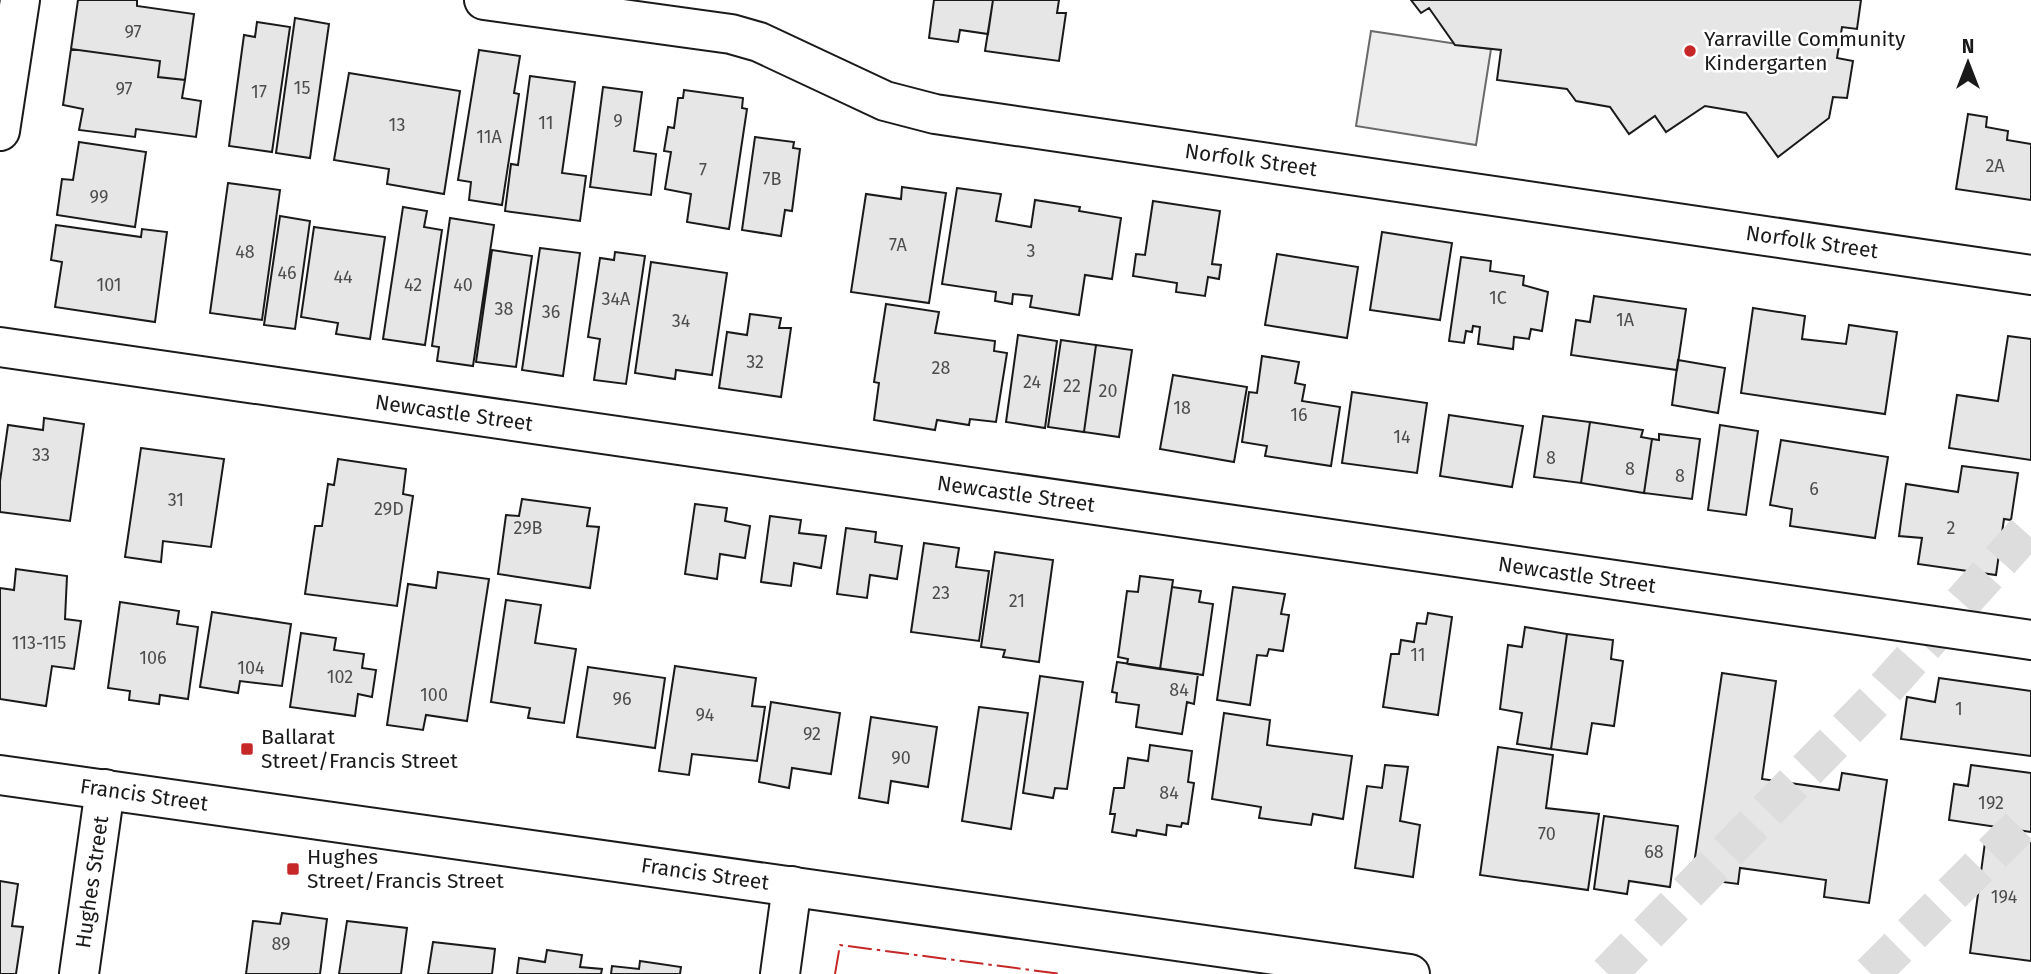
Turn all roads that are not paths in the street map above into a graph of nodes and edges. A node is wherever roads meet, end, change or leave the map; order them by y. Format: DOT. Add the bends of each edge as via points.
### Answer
graph roads {
  1 [pos="20,0"];
  2 [pos="484,0"];
  3 [pos="0,131"];
  4 [pos="2031,275"];
  5 [pos="0,347"];
  6 [pos="2031,640"];
  7 [pos="0,775"];
  8 [pos="105,789"];
  9 [pos="792,886"];
  10 [pos="79,974"];
  11 [pos="780,974"];
  12 [pos="1410,974"];
  1 -- 3 [label="street"];
  2 -- 4 [label="street, Norfolk Street" via="731,34 760,42 885,101 934,114"];
  5 -- 6 [label="street, Newcastle Street"];
  7 -- 8 [label="street, Francis Street"];
  8 -- 9 [label="street, Francis Street"];
  8 -- 10 [label="street, Hughes Street"];
  9 -- 11 [label="street"];
  9 -- 12 [label="street, Francis Street"];
}
